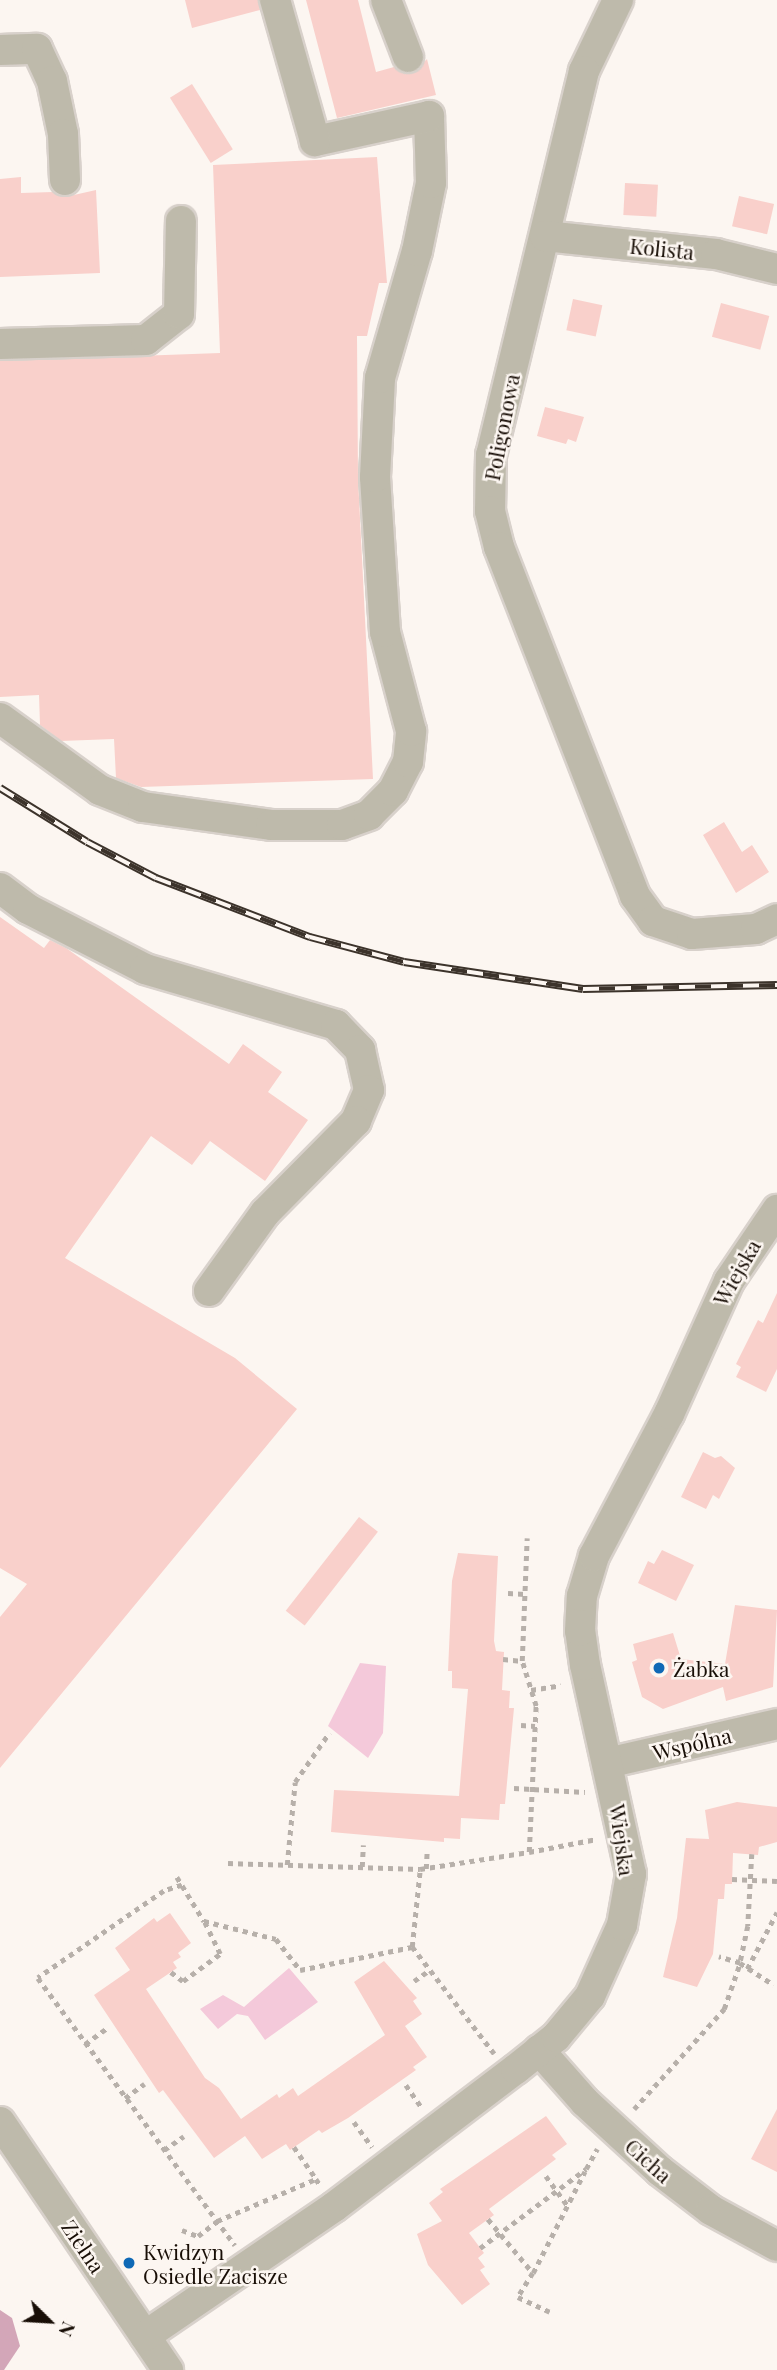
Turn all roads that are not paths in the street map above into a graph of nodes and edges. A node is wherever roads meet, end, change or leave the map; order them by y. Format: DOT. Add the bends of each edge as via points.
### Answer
graph roads {
  1 [pos="275,0"];
  2 [pos="386,0"];
  3 [pos="618,0"];
  4 [pos="0,50"];
  5 [pos="408,57"];
  6 [pos="65,180"];
  7 [pos="181,220"];
  8 [pos="545,236"];
  9 [pos="777,269"];
  10 [pos="0,344"];
  11 [pos="0,718"];
  12 [pos="0,888"];
  13 [pos="777,919"];
  14 [pos="777,1210"];
  15 [pos="209,1291"];
  16 [pos="777,1724"];
  17 [pos="607,1763"];
  18 [pos="539,2050"];
  19 [pos="0,2122"];
  20 [pos="777,2246"];
  21 [pos="145,2336"];
  22 [pos="168,2370"];
  1 -- 11 [label="street" via="315,141 429,116 431,183 417,251 380,378 375,477 385,632 411,731 408,762 393,791 369,815 342,825 271,825 143,807 100,790"];
  2 -- 5 [label="street"];
  3 -- 8 [label="street, Poligonowa" via="584,72"];
  4 -- 6 [label="street" via="37,49 55,94"];
  7 -- 10 [label="street" via="179,314 146,340"];
  8 -- 9 [label="street, Kolista" via="716,254"];
  8 -- 13 [label="street, Poligonowa" via="491,455 490,511 499,547 635,896 653,921 692,934 756,929"];
  12 -- 15 [label="street" via="27,909 145,969 336,1025 360,1050 369,1090 356,1121 265,1213"];
  14 -- 17 [label="street, Wiejska" via="729,1281 668,1415 590,1567 580,1631"];
  16 -- 17 [label="street, Wspólna"];
  17 -- 18 [label="street, Wiejska" via="631,1874 622,1925 590,1996"];
  18 -- 20 [label="street, Cicha" via="614,2129 690,2196"];
  18 -- 21 [label="street, Wiejska" via="334,2207"];
  19 -- 21 [label="street, Zielna"];
  21 -- 22 [label="street, Zielna"];
}
